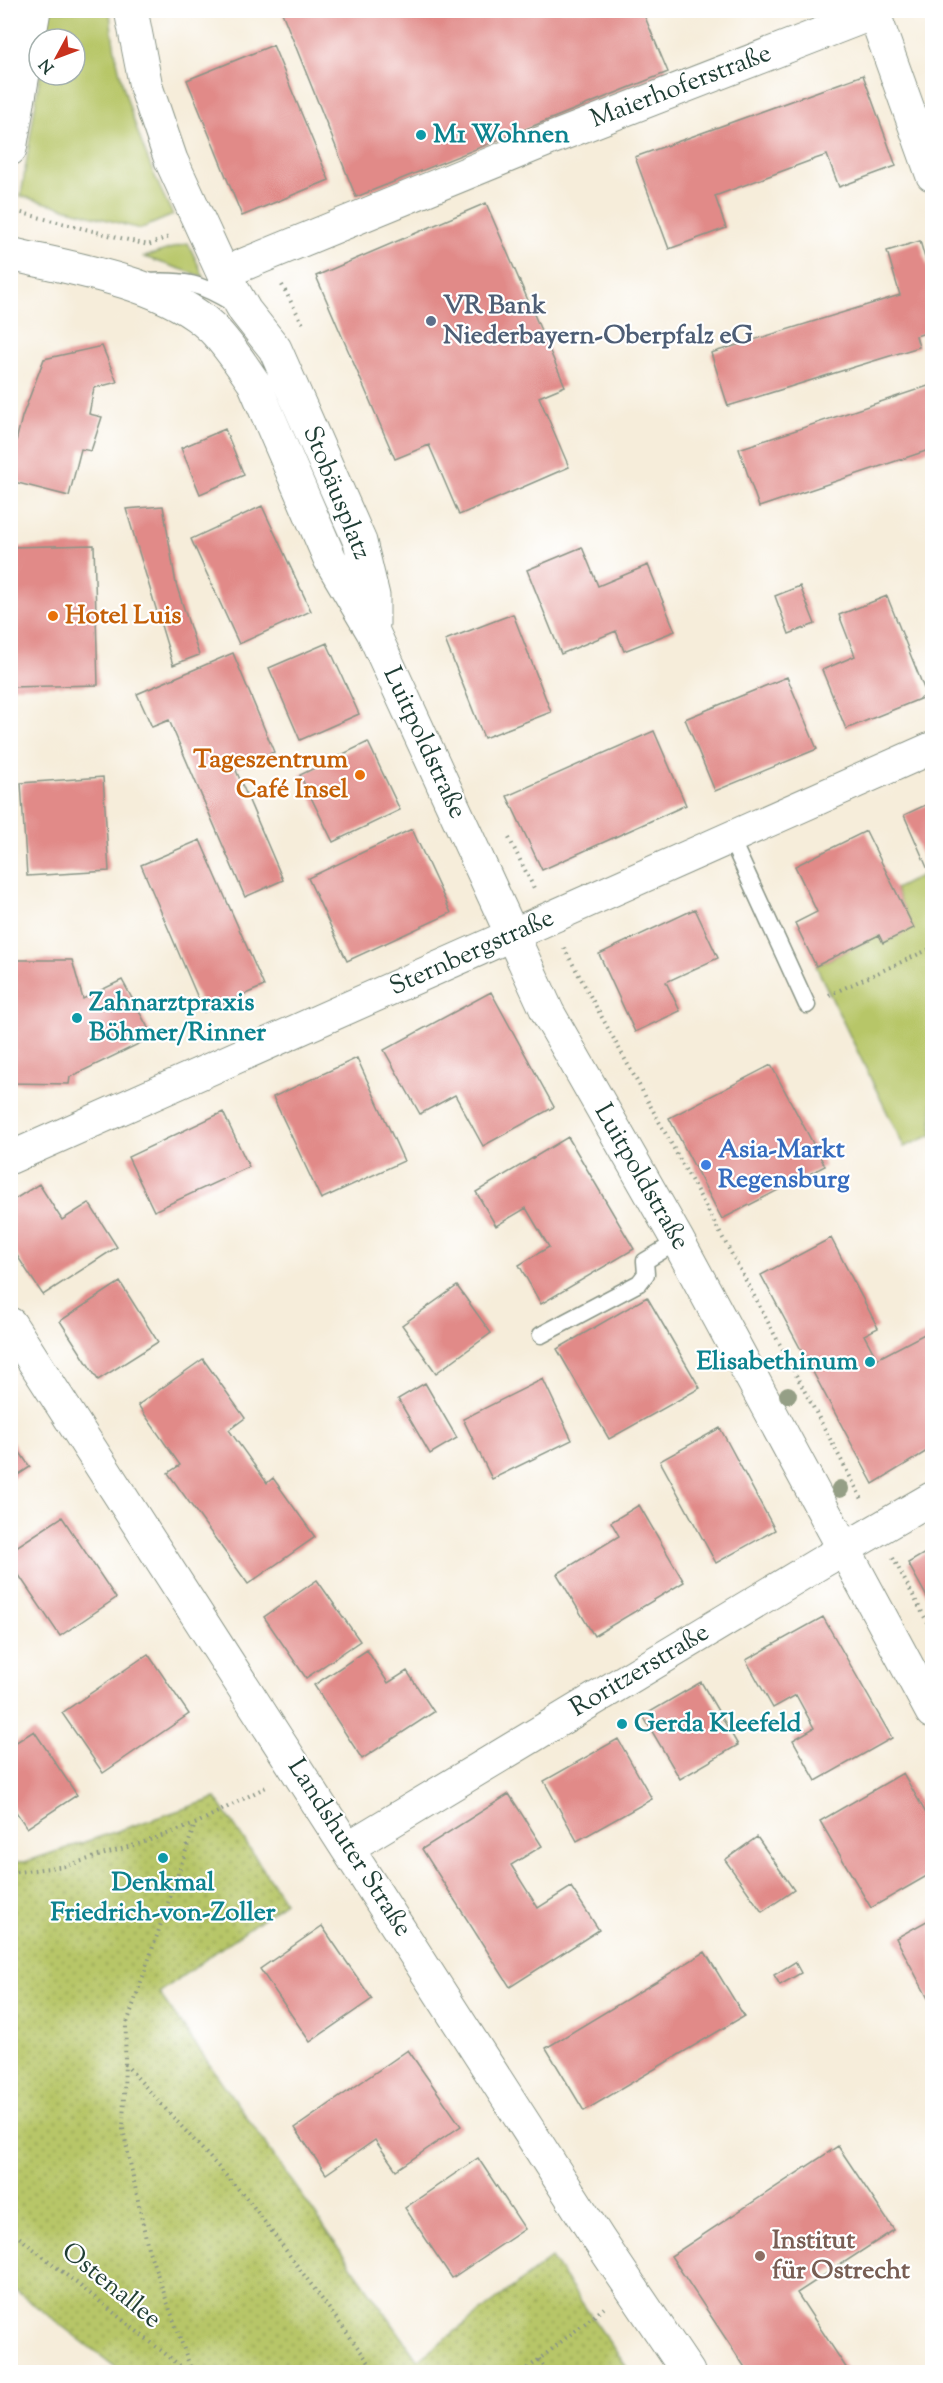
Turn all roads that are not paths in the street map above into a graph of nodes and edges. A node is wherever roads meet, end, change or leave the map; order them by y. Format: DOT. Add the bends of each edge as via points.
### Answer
graph roads {
  1 [pos="34,10"];
  2 [pos="131,10"];
  3 [pos="874,12"];
  4 [pos="10,149"];
  5 [pos="933,175"];
  6 [pos="10,254"];
  7 [pos="223,273"];
  8 [pos="132,282"];
  9 [pos="246,311"];
  10 [pos="373,632"];
  11 [pos="933,748"];
  12 [pos="731,838"];
  13 [pos="514,935"];
  14 [pos="807,1005"];
  15 [pos="10,1158"];
  16 [pos="678,1241"];
  17 [pos="10,1324"];
  18 [pos="541,1335"];
  19 [pos="933,1498"];
  20 [pos="846,1548"];
  21 [pos="933,1712"];
  22 [pos="349,1847"];
  23 [pos="688,2373"];
  1 -- 4 [label="street"];
  2 -- 7 [label="street, Stobäusplatz" via="146,87 171,160"];
  3 -- 5 [label="street"];
  3 -- 7 [label="street, Maierhoferstraße"];
  6 -- 8 [label="street, Stobäusplatz"];
  7 -- 9 [label="street, Stobäusplatz"];
  8 -- 9 [label="lane" via="182,280 213,291"];
  8 -- 10 [label="street, Stobäusplatz" via="211,327 239,359 254,383 330,559"];
  9 -- 10 [label="street, Stobäusplatz" via="275,349 360,542 373,596"];
  10 -- 13 [label="street, Luitpoldstraße"];
  11 -- 12 [label="street, Sternbergstraße"];
  12 -- 13 [label="street, Sternbergstraße"];
  12 -- 14 [label="lane"];
  13 -- 15 [label="street, Sternbergstraße"];
  13 -- 16 [label="street, Luitpoldstraße" via="548,1013"];
  16 -- 18 [label="lane" via="645,1261 646,1274 639,1283"];
  16 -- 20 [label="street, Luitpoldstraße"];
  17 -- 22 [label="street, Landshuter Straße"];
  19 -- 20 [label="street, Roritzerstraße"];
  20 -- 21 [label="street, Luitpoldstraße"];
  20 -- 22 [label="street, Roritzerstraße"];
  22 -- 23 [label="street, Landshuter Straße"];
}
